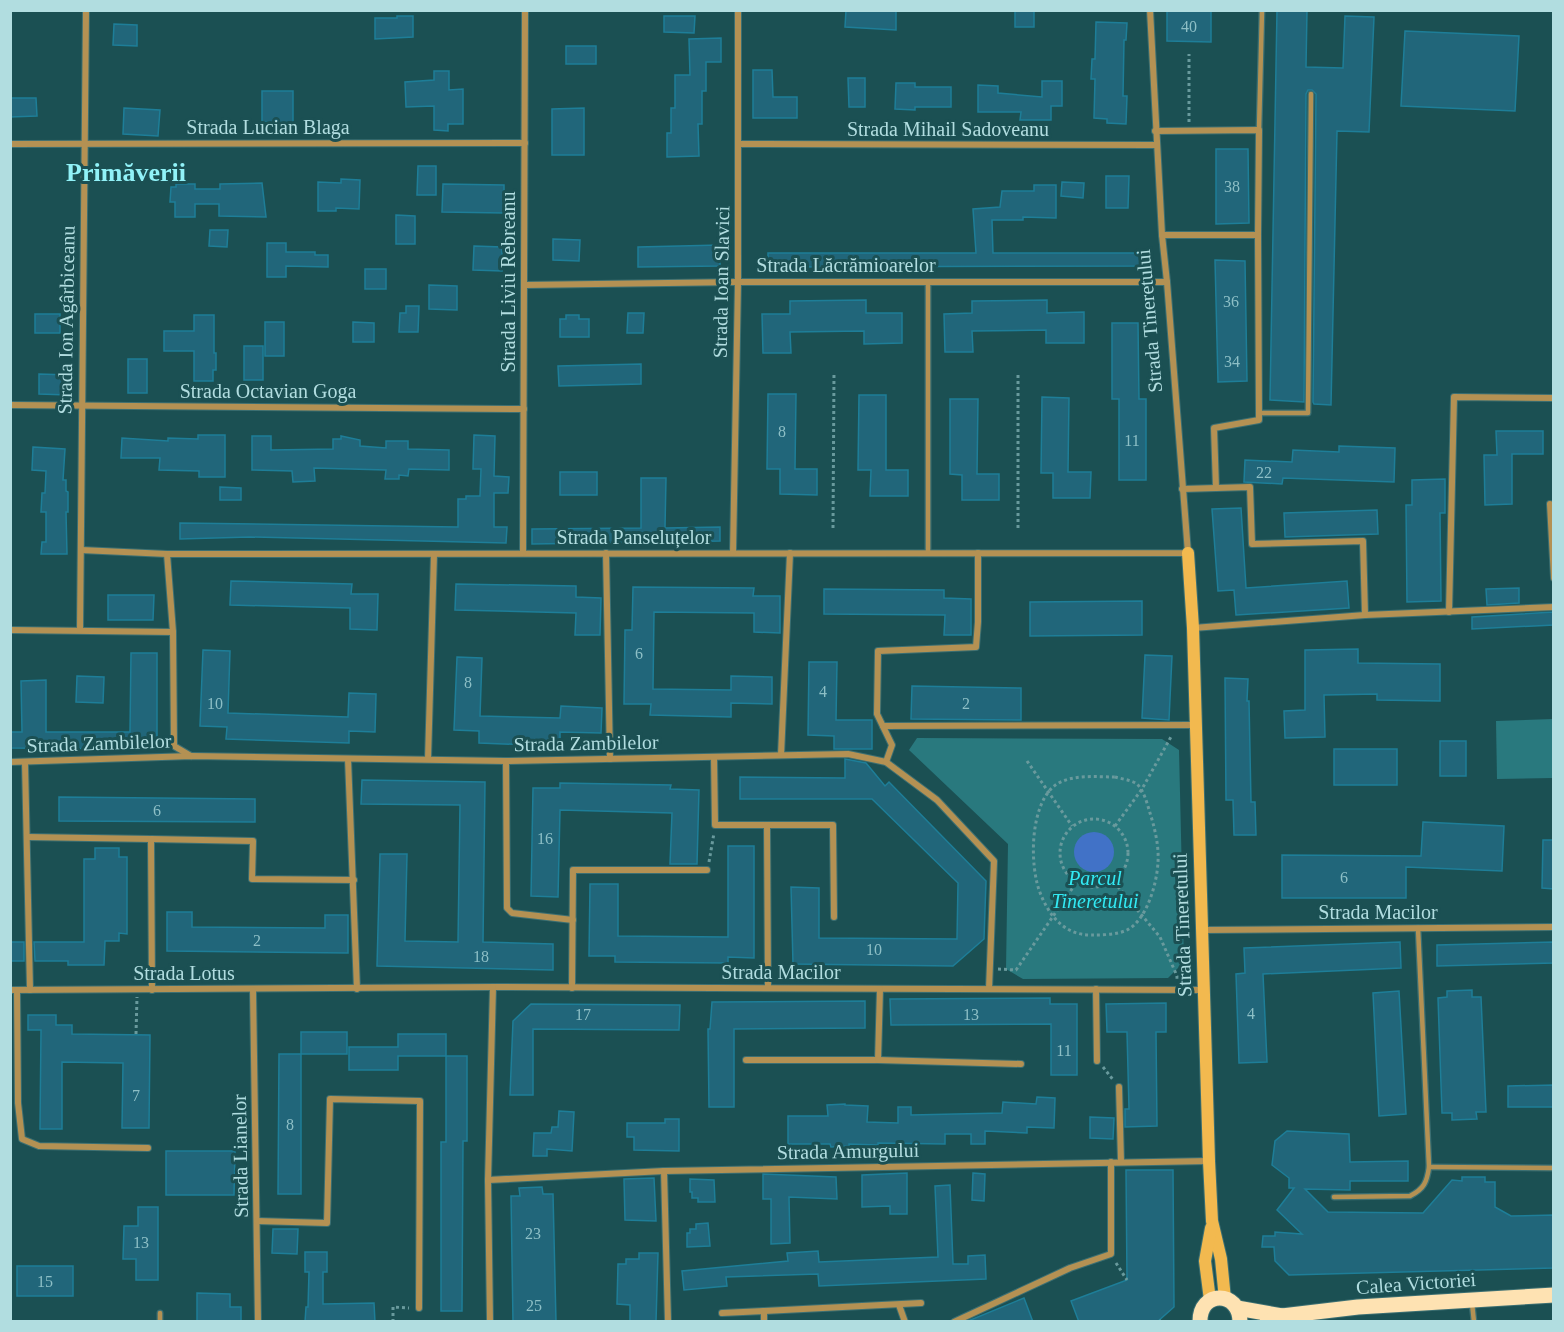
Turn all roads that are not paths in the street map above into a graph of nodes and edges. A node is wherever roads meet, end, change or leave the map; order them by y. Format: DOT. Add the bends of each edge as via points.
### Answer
graph roads {
  1 [pos="86,10"];
  2 [pos="525,10"];
  3 [pos="738,10"];
  4 [pos="1150,10"];
  5 [pos="1262,10"];
  6 [pos="1311,94"];
  7 [pos="1259,130"];
  8 [pos="1155,131"];
  9 [pos="525,143"];
  10 [pos="10,144"];
  11 [pos="85,144"];
  12 [pos="739,144"];
  13 [pos="1156,145"];
  14 [pos="1258,235"];
  15 [pos="1161,236"];
  16 [pos="738,282"];
  17 [pos="928,282"];
  18 [pos="1167,282"];
  19 [pos="525,285"];
  20 [pos="1554,398"];
  21 [pos="10,405"];
  22 [pos="82,406"];
  23 [pos="524,409"];
  24 [pos="1259,412"];
  25 [pos="1216,488"];
  26 [pos="1182,489"];
  27 [pos="1550,504"];
  28 [pos="81,550"];
  29 [pos="928,553"];
  30 [pos="978,553"];
  31 [pos="1188,553"];
  32 [pos="167,554"];
  33 [pos="434,554"];
  34 [pos="523,554"];
  35 [pos="606,554"];
  36 [pos="733,554"];
  37 [pos="790,554"];
  38 [pos="1554,578"];
  39 [pos="1554,607"];
  40 [pos="1449,612"];
  41 [pos="1365,615"];
  42 [pos="1193,628"];
  43 [pos="10,630"];
  44 [pos="80,630"];
  45 [pos="173,632"];
  46 [pos="1196,725"];
  47 [pos="883,726"];
  48 [pos="781,755"];
  49 [pos="192,756"];
  50 [pos="714,757"];
  51 [pos="348,759"];
  52 [pos="428,759"];
  53 [pos="610,759"];
  54 [pos="506,761"];
  55 [pos="10,762"];
  56 [pos="25,762"];
  57 [pos="886,762"];
  58 [pos="766,825"];
  59 [pos="27,837"];
  60 [pos="151,839"];
  61 [pos="707,870"];
  62 [pos="354,880"];
  63 [pos="834,917"];
  64 [pos="573,920"];
  65 [pos="1554,927"];
  66 [pos="1418,928"];
  67 [pos="1202,930"];
  68 [pos="493,987"];
  69 [pos="572,988"];
  70 [pos="768,988"];
  71 [pos="357,989"];
  72 [pos="880,989"];
  73 [pos="989,989"];
  74 [pos="1096,989"];
  75 [pos="14,990"];
  76 [pos="30,990"];
  77 [pos="152,990"];
  78 [pos="253,990"];
  79 [pos="1204,990"];
  80 [pos="746,1060"];
  81 [pos="878,1060"];
  82 [pos="1097,1061"];
  83 [pos="1021,1064"];
  84 [pos="1119,1087"];
  85 [pos="148,1148"];
  86 [pos="1209,1161"];
  87 [pos="1111,1162"];
  88 [pos="1121,1162"];
  89 [pos="1429,1167"];
  90 [pos="1554,1168"];
  91 [pos="664,1171"];
  92 [pos="488,1180"];
  93 [pos="1334,1197"];
  94 [pos="257,1221"];
  95 [pos="1554,1295"];
  96 [pos="1472,1300"];
  97 [pos="921,1303"];
  98 [pos="899,1305"];
  99 [pos="1228,1307"];
  100 [pos="419,1308"];
  101 [pos="764,1311"];
  102 [pos="160,1313"];
  103 [pos="722,1313"];
  104 [pos="1282,1316"];
  105 [pos="1199,1321"];
  106 [pos="160,1322"];
  107 [pos="258,1322"];
  108 [pos="490,1322"];
  109 [pos="668,1322"];
  110 [pos="764,1322"];
  111 [pos="905,1322"];
  112 [pos="954,1322"];
  113 [pos="1267,1322"];
  114 [pos="1474,1322"];
  1 -- 11 [label="street, Strada Ion Agârbiceanu"];
  2 -- 9 [label="street, Strada Liviu Rebreanu"];
  3 -- 12 [label="street, Strada Ioan Slavici"];
  4 -- 8 [label="street, Strada Tineretului"];
  5 -- 7 [label="lane"];
  6 -- 24 [label="lane" via="1308,413"];
  7 -- 8 [label="street"];
  7 -- 14 [label="street"];
  8 -- 13 [label="street, Strada Tineretului"];
  9 -- 11 [label="street, Strada Lucian Blaga"];
  9 -- 19 [label="street, Strada Liviu Rebreanu"];
  10 -- 11 [label="street, Strada Lucian Blaga"];
  11 -- 22 [label="street, Strada Ion Agârbiceanu"];
  12 -- 13 [label="street, Strada Mihail Sadoveanu"];
  12 -- 16 [label="street, Strada Ioan Slavici"];
  13 -- 15 [label="street, Strada Tineretului"];
  14 -- 15 [label="street"];
  14 -- 24 [label="street"];
  15 -- 18 [label="street, Strada Tineretului"];
  16 -- 17 [label="street, Strada Lăcrămioarelor"];
  16 -- 19 [label="street, Strada Lăcrămioarelor"];
  16 -- 36 [label="street, Strada Ioan Slavici"];
  17 -- 18 [label="street, Strada Lăcrămioarelor"];
  17 -- 29 [label="lane"];
  18 -- 26 [label="street, Strada Tineretului"];
  19 -- 23 [label="street, Strada Liviu Rebreanu"];
  20 -- 40 [label="street" via="1454,398"];
  21 -- 22 [label="street, Strada Octavian Goga"];
  22 -- 23 [label="street, Strada Octavian Goga"];
  22 -- 28 [label="street, Strada Ion Agârbiceanu"];
  23 -- 34 [label="street, Strada Liviu Rebreanu"];
  24 -- 25 [label="street" via="1259,420 1214,428"];
  25 -- 26 [label="street"];
  25 -- 41 [label="street" via="1250,487 1252,544 1363,542"];
  26 -- 31 [label="street, Strada Tineretului"];
  27 -- 38 [label="street"];
  28 -- 32 [label="street, Strada Panseluțelor"];
  28 -- 44 [label="street, Strada Ion Agârbiceanu"];
  29 -- 30 [label="street, Strada Panseluțelor"];
  29 -- 37 [label="street, Strada Panseluțelor"];
  30 -- 31 [label="street, Strada Panseluțelor"];
  30 -- 47 [label="street" via="976,647 878,651 878,714"];
  31 -- 42 [label="street, Strada Tineretului"];
  32 -- 33 [label="street, Strada Panseluțelor"];
  32 -- 45 [label="street"];
  33 -- 34 [label="street, Strada Panseluțelor"];
  33 -- 52 [label="street"];
  34 -- 35 [label="street, Strada Panseluțelor"];
  35 -- 36 [label="street, Strada Panseluțelor"];
  35 -- 53 [label="street"];
  36 -- 37 [label="street, Strada Panseluțelor"];
  37 -- 48 [label="street"];
  39 -- 40 [label="street"];
  40 -- 41 [label="street"];
  41 -- 42 [label="street"];
  42 -- 46 [label="street, Strada Tineretului"];
  43 -- 44 [label="street"];
  44 -- 45 [label="street"];
  45 -- 49 [label="street" via="174,746"];
  46 -- 47 [label="street"];
  46 -- 67 [label="street, Strada Tineretului"];
  47 -- 57 [label="street" via="892,746"];
  48 -- 50 [label="street, Strada Zambilelor"];
  48 -- 57 [label="street, Strada Zambilelor" via="848,754"];
  49 -- 51 [label="street, Strada Zambilelor"];
  49 -- 56 [label="street, Strada Zambilelor"];
  50 -- 53 [label="street, Strada Zambilelor"];
  50 -- 58 [label="street" via="716,825"];
  51 -- 52 [label="street, Strada Zambilelor"];
  51 -- 62 [label="street"];
  52 -- 54 [label="street, Strada Zambilelor"];
  53 -- 54 [label="street, Strada Zambilelor"];
  54 -- 64 [label="street" via="507,908 512,913"];
  55 -- 56 [label="street, Strada Zambilelor"];
  56 -- 59 [label="street"];
  57 -- 73 [label="street, Strada Zambilelor" via="937,800 994,861"];
  58 -- 63 [label="street" via="833,825"];
  58 -- 70 [label="street"];
  59 -- 60 [label="street"];
  59 -- 76 [label="street"];
  60 -- 62 [label="street" via="252,841 252,879"];
  60 -- 77 [label="street"];
  61 -- 64 [label="street" via="573,870"];
  62 -- 71 [label="street"];
  64 -- 69 [label="street"];
  65 -- 66 [label="street, Strada Macilor"];
  66 -- 67 [label="street, Strada Macilor"];
  66 -- 89 [label="lane"];
  67 -- 79 [label="street, Strada Tineretului"];
  68 -- 69 [label="street, Strada Macilor"];
  68 -- 71 [label="street, Strada Macilor"];
  68 -- 92 [label="street"];
  69 -- 70 [label="street, Strada Macilor"];
  70 -- 72 [label="street, Strada Macilor"];
  71 -- 78 [label="street, Strada Lotus"];
  72 -- 73 [label="street, Strada Macilor"];
  72 -- 81 [label="street"];
  73 -- 74 [label="street, Strada Macilor"];
  74 -- 79 [label="street, Strada Macilor"];
  74 -- 82 [label="street"];
  75 -- 76 [label="street, Strada Lotus"];
  75 -- 85 [label="street" via="22,1139 39,1146"];
  76 -- 77 [label="street, Strada Lotus"];
  77 -- 78 [label="street, Strada Lotus"];
  78 -- 94 [label="street, Strada Lianelor"];
  79 -- 86 [label="street, Strada Tineretului"];
  80 -- 81 [label="street"];
  81 -- 83 [label="street"];
  84 -- 88 [label="street"];
  86 -- 88 [label="street, Strada Amurgului"];
  86 -- 99 [label="street, Strada Tineretului" via="1212,1221"];
  87 -- 88 [label="street, Strada Amurgului"];
  87 -- 91 [label="street, Strada Amurgului"];
  87 -- 112 [label="street" via="1111,1254"];
  89 -- 90 [label="lane"];
  89 -- 93 [label="lane" via="1427,1182 1410,1196"];
  91 -- 92 [label="street, Strada Amurgului"];
  91 -- 109 [label="street"];
  92 -- 108 [label="street"];
  94 -- 100 [label="street" via="327,1223 330,1099 420,1101"];
  94 -- 107 [label="street, Strada Lianelor"];
  95 -- 96 [label="main road, Calea Victoriei"];
  96 -- 104 [label="main road, Calea Victoriei"];
  96 -- 114 [label="lane"];
  97 -- 98 [label="street"];
  98 -- 101 [label="street"];
  98 -- 111 [label="street"];
  99 -- 104 [label="main road, Calea Victoriei"];
  99 -- 105 [label="main road" via="1202,1308"];
  101 -- 103 [label="street"];
  101 -- 110 [label="street"];
  102 -- 106 [label="lane"];
  104 -- 113 [label="main road, Calea Victoriei"];
}
